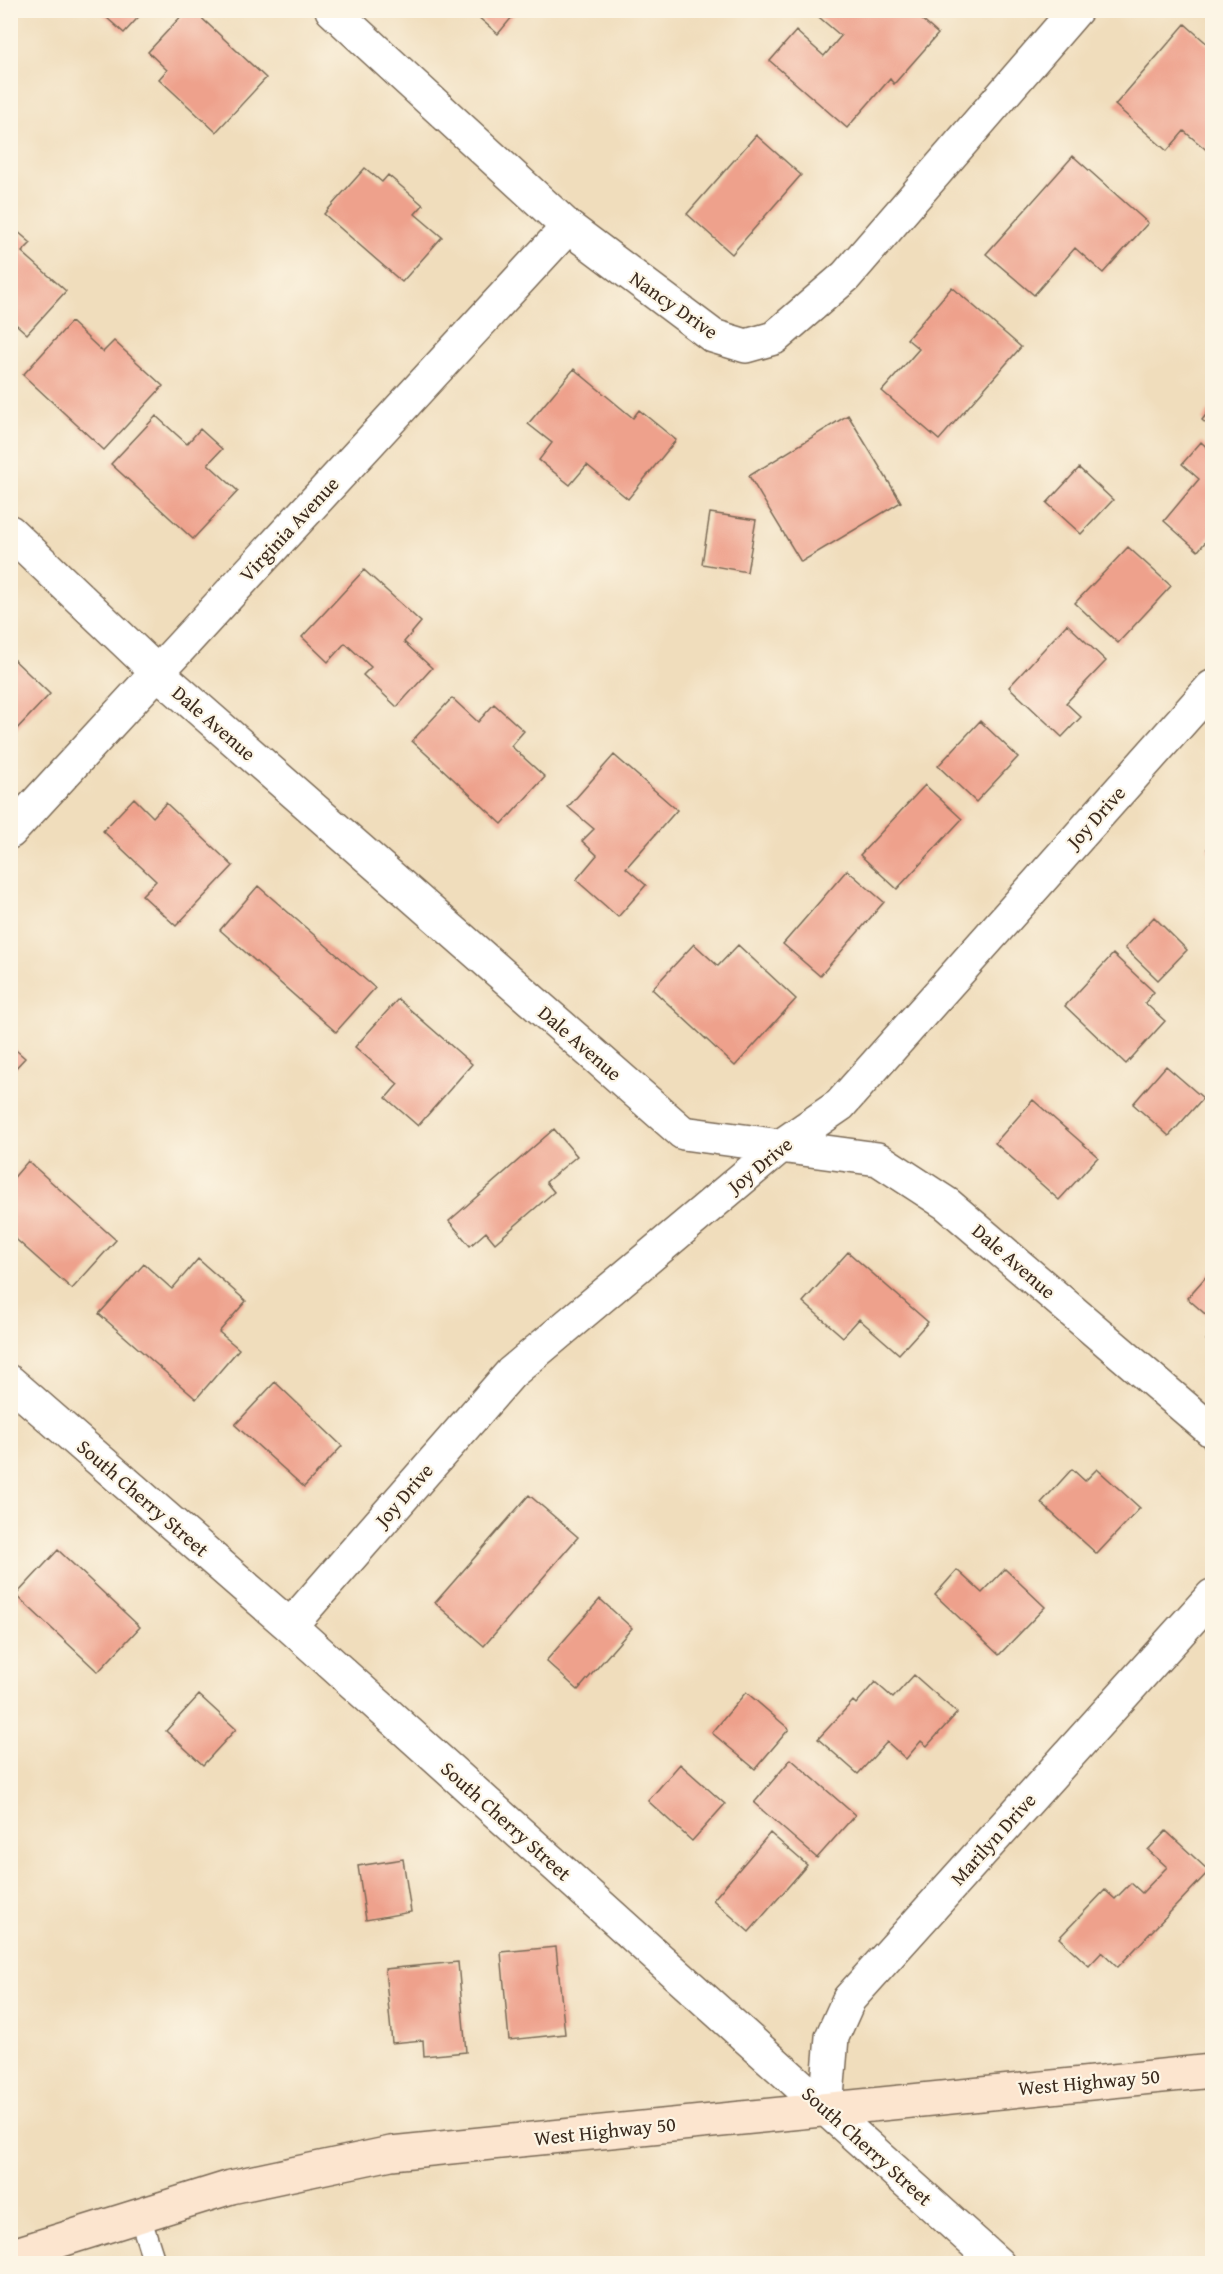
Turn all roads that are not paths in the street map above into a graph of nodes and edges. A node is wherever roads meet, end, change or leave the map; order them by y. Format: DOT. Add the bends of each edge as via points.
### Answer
graph roads {
  1 [pos="332,10"];
  2 [pos="1076,10"];
  3 [pos="568,227"];
  4 [pos="10,532"];
  5 [pos="157,672"];
  6 [pos="1212,687"];
  7 [pos="10,832"];
  8 [pos="782,1145"];
  9 [pos="10,1382"];
  10 [pos="1212,1431"];
  11 [pos="1212,1596"];
  12 [pos="290,1626"];
  13 [pos="1212,2071"];
  14 [pos="826,2108"];
  15 [pos="139,2214"];
  16 [pos="10,2256"];
  17 [pos="155,2264"];
  18 [pos="998,2264"];
  1 -- 3 [label="street, Nancy Drive"];
  2 -- 3 [label="street, Nancy Drive" via="846,276 774,338 746,346 713,336"];
  3 -- 5 [label="street, Virginia Avenue"];
  4 -- 5 [label="street, Dale Avenue"];
  5 -- 7 [label="street, Virginia Avenue"];
  5 -- 8 [label="street, Dale Avenue" via="683,1133"];
  6 -- 8 [label="street, Joy Drive" via="840,1105"];
  8 -- 10 [label="street, Dale Avenue" via="878,1160 947,1204"];
  8 -- 12 [label="street, Joy Drive" via="511,1373"];
  9 -- 12 [label="street, South Cherry Street"];
  11 -- 14 [label="street, Marilyn Drive" via="849,1999 832,2037"];
  12 -- 14 [label="street, South Cherry Street"];
  13 -- 14 [label="main road, West Highway 50"];
  14 -- 15 [label="main road, West Highway 50" via="391,2153 231,2187"];
  14 -- 18 [label="street, South Cherry Street"];
  15 -- 16 [label="main road, West Highway 50"];
  15 -- 17 [label="lane"];
}
